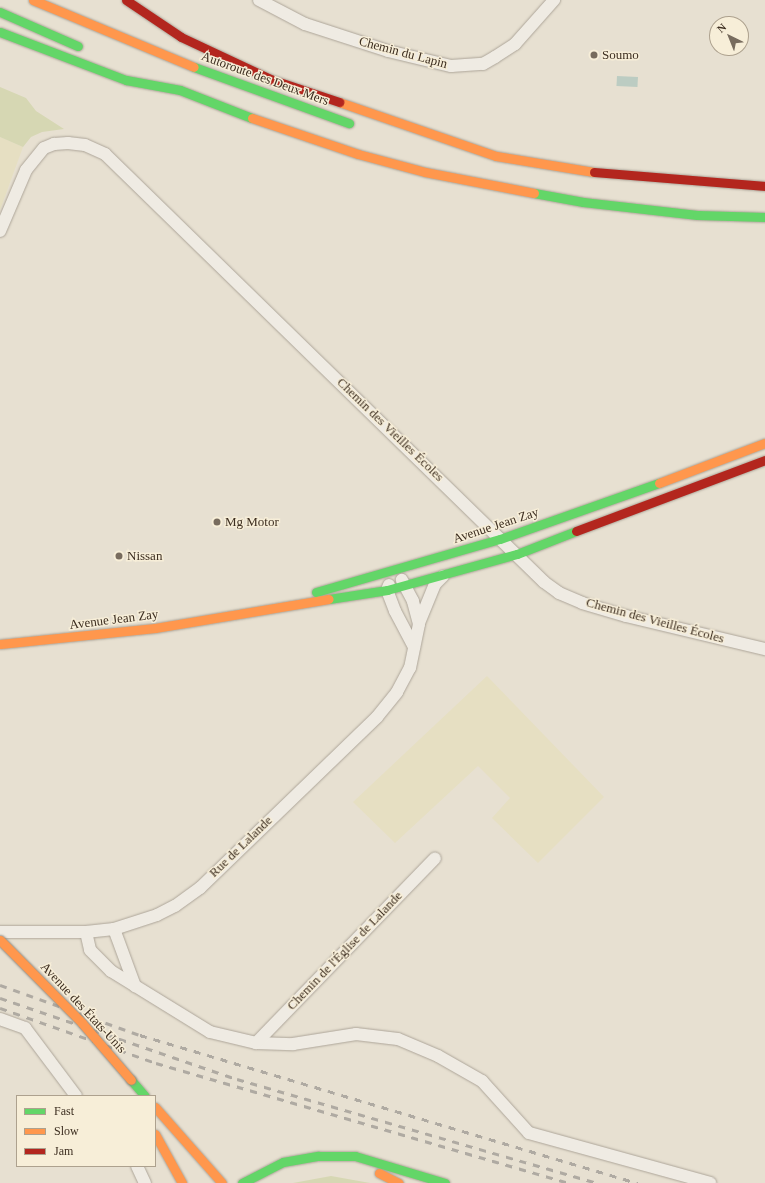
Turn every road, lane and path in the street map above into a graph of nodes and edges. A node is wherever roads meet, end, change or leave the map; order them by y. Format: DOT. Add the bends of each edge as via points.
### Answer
graph roads {
  1 [pos="33,0"];
  2 [pos="126,0"];
  3 [pos="259,0"];
  4 [pos="554,0"];
  5 [pos="0,12"];
  6 [pos="0,32"];
  7 [pos="86,50"];
  8 [pos="137,72"];
  9 [pos="180,90"];
  10 [pos="362,126"];
  11 [pos="407,136"];
  12 [pos="496,156"];
  13 [pos="765,186"];
  14 [pos="765,217"];
  15 [pos="0,231"];
  16 [pos="765,443"];
  17 [pos="765,460"];
  18 [pos="500,539"];
  19 [pos="517,554"];
  20 [pos="394,570"];
  21 [pos="444,576"];
  22 [pos="406,585"];
  23 [pos="387,590"];
  24 [pos="230,616"];
  25 [pos="418,624"];
  26 [pos="0,644"];
  27 [pos="414,647"];
  28 [pos="765,649"];
  29 [pos="435,858"];
  30 [pos="114,929"];
  31 [pos="0,932"];
  32 [pos="86,932"];
  33 [pos="0,940"];
  34 [pos="135,986"];
  35 [pos="0,1019"];
  36 [pos="256,1043"];
  37 [pos="75,1095"];
  38 [pos="144,1095"];
  39 [pos="156,1108"];
  40 [pos="156,1125"];
  41 [pos="156,1136"];
  42 [pos="170,1140"];
  43 [pos="138,1167"];
  44 [pos="366,1171"];
  45 [pos="379,1173"];
  46 [pos="146,1183"];
  47 [pos="182,1183"];
  48 [pos="222,1183"];
  49 [pos="242,1183"];
  50 [pos="399,1183"];
  51 [pos="420,1183"];
  52 [pos="445,1183"];
  53 [pos="710,1183"];
  1 -- 10 [label="main road, Autoroute des Deux Mers" via="208,73"];
  2 -- 12 [label="main road" via="181,37 273,80"];
  3 -- 4 [label="street, Chemin du Lapin" via="305,24 388,51 451,66 483,64 495,57 515,44"];
  5 -- 7 [label="main road"];
  6 -- 9 [label="main road" via="126,80"];
  8 -- 9 [label="main road"];
  9 -- 14 [label="main road" via="242,116 358,154 425,172 583,202 697,215"];
  11 -- 12 [label="main road"];
  12 -- 13 [label="main road" via="589,172"];
  15 -- 18 [label="street, Chemin des Vieilles Écoles" via="34,157 54,144 68,142 86,145 106,154"];
  16 -- 18 [label="main road, Avenue Jean Zay" via="683,475"];
  17 -- 19 [label="main road, Avenue Jean Zay"];
  18 -- 19 [label="street, Chemin des Vieilles Écoles"];
  18 -- 20 [label="main road, Avenue Jean Zay"];
  19 -- 21 [label="main road, Avenue Jean Zay"];
  19 -- 28 [label="street, Chemin des Vieilles Écoles" via="544,582 559,593 582,603"];
  20 -- 22 [label="street, Rue de Lalande"];
  20 -- 23 [label="street"];
  20 -- 24 [label="main road, Avenue Jean Zay"];
  21 -- 22 [label="main road, Avenue Jean Zay"];
  21 -- 25 [label="street, Rue de Lalande" via="435,584"];
  22 -- 23 [label="main road, Avenue Jean Zay"];
  22 -- 25 [label="street, Rue de Lalande" via="415,607"];
  23 -- 24 [label="main road, Avenue Jean Zay"];
  23 -- 27 [label="street"];
  24 -- 26 [label="main road, Avenue Jean Zay" via="94,636"];
  25 -- 27 [label="street, Rue de Lalande"];
  27 -- 30 [label="street, Rue de Lalande" via="410,668 397,692 377,717 200,888 158,915"];
  29 -- 36 [label="street, Chemin de l'Église de Lalande"];
  30 -- 32 [label="street, Rue de Lalande"];
  30 -- 34 [label="street"];
  31 -- 32 [label="street, Rue de Lalande"];
  32 -- 34 [label="street" via="90,950 99,960"];
  33 -- 38 [label="main road, Avenue des États-Unis, bridge" via="82,1023"];
  34 -- 36 [label="street" via="210,1032"];
  35 -- 37 [label="street" via="25,1028"];
  36 -- 53 [label="street" via="293,1044 356,1034 398,1039 438,1056 482,1081 529,1133"];
  39 -- 48 [label="main road"];
  40 -- 42 [label="main road"];
  41 -- 47 [label="main road"];
  43 -- 46 [label="street"];
  44 -- 45 [label="main road"];
  45 -- 50 [label="main road"];
  45 -- 51 [label="main road"];
  49 -- 52 [label="main road" via="283,1162 318,1156 355,1156"];
}
